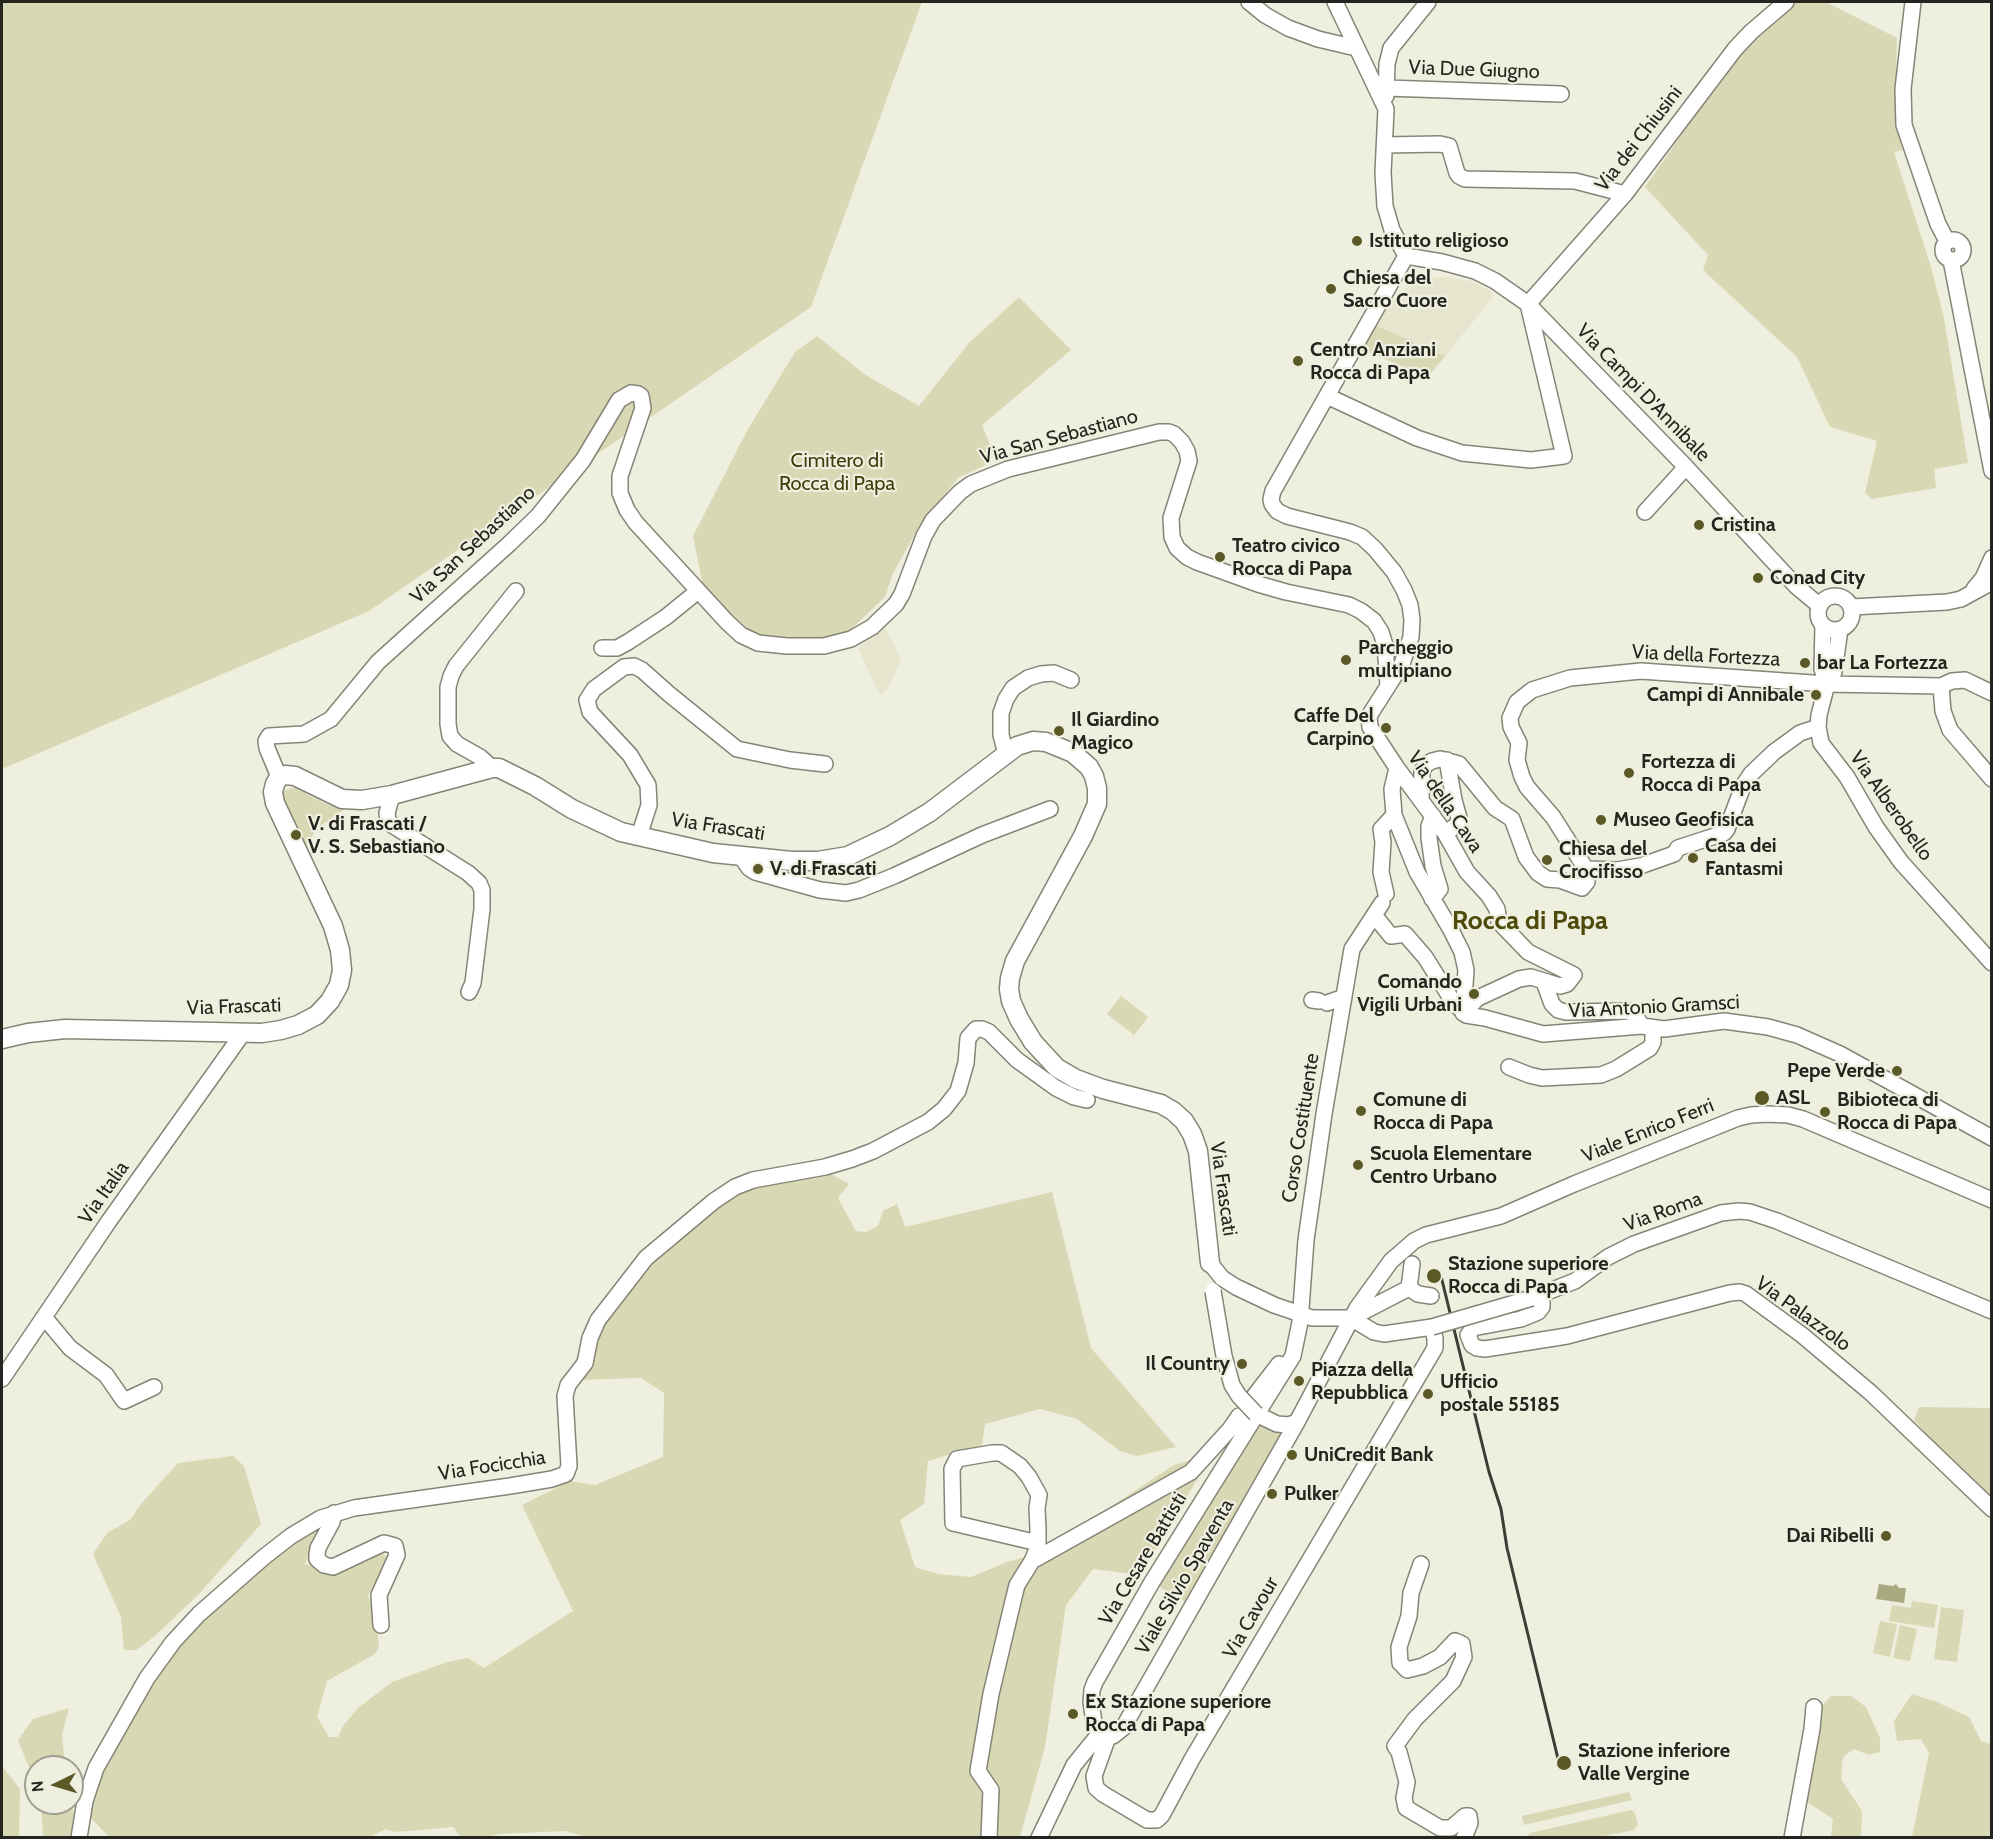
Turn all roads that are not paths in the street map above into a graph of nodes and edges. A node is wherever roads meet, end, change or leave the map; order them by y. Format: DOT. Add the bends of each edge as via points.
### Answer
graph roads {
  1 [pos="1249,2"];
  2 [pos="1335,2"];
  3 [pos="1428,2"];
  4 [pos="1786,2"];
  5 [pos="1913,2"];
  6 [pos="1356,48"];
  7 [pos="1387,87"];
  8 [pos="1561,94"];
  9 [pos="1386,109"];
  10 [pos="1385,145"];
  11 [pos="1625,194"];
  12 [pos="1406,256"];
  13 [pos="1528,304"];
  14 [pos="1327,396"];
  15 [pos="1686,467"];
  16 [pos="1992,471"];
  17 [pos="1645,512"];
  18 [pos="1992,558"];
  19 [pos="1992,582"];
  20 [pos="516,591"];
  21 [pos="698,591"];
  22 [pos="1968,595"];
  23 [pos="1820,606"];
  24 [pos="1851,607"];
  25 [pos="1823,625"];
  26 [pos="1840,630"];
  27 [pos="602,648"];
  28 [pos="1071,680"];
  29 [pos="1827,684"];
  30 [pos="1388,685"];
  31 [pos="1941,686"];
  32 [pos="1992,693"];
  33 [pos="1818,727"];
  34 [pos="1006,754"];
  35 [pos="1448,760"];
  36 [pos="825,764"];
  37 [pos="492,768"];
  38 [pos="1397,768"];
  39 [pos="279,777"];
  40 [pos="1992,779"];
  41 [pos="392,795"];
  42 [pos="1421,800"];
  43 [pos="1050,809"];
  44 [pos="1394,815"];
  45 [pos="1433,816"];
  46 [pos="1445,833"];
  47 [pos="639,836"];
  48 [pos="740,855"];
  49 [pos="1587,872"];
  50 [pos="1432,899"];
  51 [pos="1381,904"];
  52 [pos="1992,963"];
  53 [pos="1544,982"];
  54 [pos="469,992"];
  55 [pos="1344,997"];
  56 [pos="1320,1001"];
  57 [pos="1463,1013"];
  58 [pos="1647,1028"];
  59 [pos="243,1033"];
  60 [pos="2,1039"];
  61 [pos="1509,1067"];
  62 [pos="1087,1100"];
  63 [pos="1992,1138"];
  64 [pos="1992,1200"];
  65 [pos="1210,1263"];
  66 [pos="1412,1264"];
  67 [pos="1409,1288"];
  68 [pos="1431,1296"];
  69 [pos="1532,1298"];
  70 [pos="1992,1311"];
  71 [pos="1300,1315"];
  72 [pos="44,1317"];
  73 [pos="1351,1318"];
  74 [pos="1432,1327"];
  75 [pos="2,1379"];
  76 [pos="154,1387"];
  77 [pos="1254,1407"];
  78 [pos="1239,1416"];
  79 [pos="1297,1422"];
  80 [pos="1992,1509"];
  81 [pos="334,1513"];
  82 [pos="1038,1536"];
  83 [pos="1032,1562"];
  84 [pos="1421,1564"];
  85 [pos="381,1625"];
  86 [pos="1814,1707"];
  87 [pos="1104,1735"];
  88 [pos="79,1838"];
  89 [pos="989,1838"];
  90 [pos="1039,1838"];
  91 [pos="1464,1838"];
  92 [pos="1792,1838"];
  1 -- 6 [label="street" via="1288,28"];
  2 -- 6 [label="street"];
  3 -- 7 [label="street" via="1391,48"];
  4 -- 11 [label="street, Via dei Chiusini" via="1735,49"];
  5 -- 16 [label="street" via="1903,89 1904,125 1947,241 1943,250 1951,260"];
  6 -- 9 [label="street"];
  7 -- 8 [label="street, Via Due Giugno"];
  7 -- 9 [label="street"];
  9 -- 10 [label="street"];
  10 -- 11 [label="street" via="1449,146 1457,173 1465,179 1575,181"];
  10 -- 12 [label="street" via="1386,212"];
  11 -- 13 [label="street, Via dei Chiusini"];
  12 -- 13 [label="street, Via Campi D'Annibale" via="1475,271"];
  12 -- 14 [label="street"];
  13 -- 14 [label="street" via="1564,456 1531,460 1462,453 1417,438"];
  13 -- 15 [label="street, Via Campi D'Annibale"];
  14 -- 30 [label="street" via="1271,501 1287,516 1358,535 1372,545 1394,572 1410,605 1412,631 1405,658"];
  15 -- 17 [label="street"];
  15 -- 23 [label="street, Via Campi D'Annibale" via="1796,586"];
  18 -- 22 [label="street" via="1983,578"];
  19 -- 22 [label="street"];
  20 -- 37 [label="street" via="456,666 448,687 450,736"];
  21 -- 27 [label="street" via="628,642 617,648"];
  21 -- 30 [label="street, Via San Sebastiano" via="731,627 758,643 812,647 845,641 873,627 896,603 933,520 971,484 1008,469 1169,432 1182,442 1189,461 1171,518 1177,548 1192,560 1258,584 1361,611 1381,632"];
  21 -- 39 [label="street, Via San Sebastiano" via="636,523 623,501 621,471 643,408 638,394 628,393 619,400 583,460 541,512 378,662 332,719 304,734 269,735 267,748"];
  22 -- 24 [label="street" via="1947,602"];
  23 -- 24 [label="street" via="1835,597 1844,599"];
  23 -- 25 [label="street"];
  24 -- 26 [label="street" via="1851,618"];
  25 -- 26 [label="street"];
  25 -- 29 [label="street" via="1822,673"];
  26 -- 29 [label="street" via="1834,672"];
  28 -- 34 [label="street" via="1054,673 1041,674 1013,688 1001,713"];
  29 -- 31 [label="street, Via della Fortezza"];
  29 -- 33 [label="street"];
  29 -- 49 [label="street, Via della Fortezza" via="1641,671 1564,679 1532,690 1510,713 1519,743 1522,777"];
  30 -- 38 [label="street, Via della Cava" via="1369,716 1370,727"];
  31 -- 32 [label="street, Via della Fortezza" via="1965,680"];
  31 -- 40 [label="street" via="1943,711 1950,730"];
  33 -- 49 [label="street" via="1800,733 1777,749 1751,774 1726,832 1630,868"];
  33 -- 52 [label="street, Via Alberobello" via="1823,747 1901,862"];
  34 -- 48 [label="main road, Via Frascati" via="909,826 849,856 814,861"];
  34 -- 65 [label="main road, Via Frascati" via="1033,741 1061,747 1089,767 1098,793 1093,816 1015,961 1009,985 1013,1007 1033,1042 1057,1068 1102,1089 1161,1104 1184,1121 1198,1151"];
  35 -- 42 [label="street" via="1432,761 1423,768"];
  35 -- 46 [label="street" via="1459,818"];
  35 -- 49 [label="street" via="1462,766 1495,808 1512,819 1526,857 1538,873 1582,888"];
  36 -- 47 [label="street" via="737,748 642,670 624,667 594,689 587,700 590,712 630,755 648,785 649,805"];
  37 -- 41 [label="main road"];
  37 -- 47 [label="main road, Via Frascati" via="502,768 572,809 621,832"];
  38 -- 42 [label="street, Via della Cava"];
  38 -- 44 [label="street" via="1392,789"];
  39 -- 41 [label="main road" via="296,776 346,799"];
  39 -- 59 [label="main road, Via Frascati" via="274,788 275,803 336,934 341,980 330,1001 306,1022 281,1030"];
  41 -- 54 [label="street" via="387,813 392,825 468,873 482,890"];
  42 -- 45 [label="street, Via della Cava"];
  43 -- 48 [label="street" via="846,893 819,890 755,872"];
  44 -- 50 [label="street" via="1416,872"];
  44 -- 51 [label="street" via="1381,829"];
  45 -- 46 [label="street, Via della Cava"];
  45 -- 50 [label="street" via="1429,838 1440,889"];
  46 -- 53 [label="street, Via della Cava" via="1467,872 1490,896 1499,922 1535,957 1574,975 1564,986"];
  47 -- 48 [label="main road, Via Frascati" via="713,853"];
  50 -- 57 [label="street" via="1464,958"];
  51 -- 55 [label="street, Corso Costituente" via="1352,949"];
  51 -- 57 [label="street" via="1391,936 1405,934"];
  53 -- 57 [label="street" via="1531,977 1515,980 1479,998"];
  53 -- 58 [label="street" via="1558,1010 1628,1011"];
  55 -- 56 [label="street"];
  55 -- 71 [label="street, Corso Costituente" via="1308,1222"];
  57 -- 58 [label="street, Via Antonio Gramsci" via="1543,1034"];
  58 -- 61 [label="street" via="1650,1048 1601,1075 1542,1078"];
  58 -- 63 [label="street, Via Antonio Gramsci" via="1724,1021 1790,1033 1852,1060"];
  59 -- 60 [label="main road, Via Frascati" via="65,1029"];
  59 -- 72 [label="street, Via Italia"];
  62 -- 81 [label="street, Via Focicchia" via="1056,1088 1017,1060 989,1032 976,1029 968,1038 964,1072 956,1094 928,1122 845,1162 735,1186 642,1262 600,1317 590,1338 587,1360 566,1390 566,1474"];
  64 -- 73 [label="street, Viale Enrico Ferri" via="1803,1119 1751,1114 1501,1216 1419,1238 1391,1261"];
  65 -- 71 [label="street" via="1231,1284"];
  65 -- 77 [label="street, bridge" via="1232,1385"];
  66 -- 67 [label="street"];
  67 -- 68 [label="street"];
  67 -- 73 [label="street"];
  69 -- 70 [label="street, Via Roma" via="1575,1281 1634,1244 1739,1210 1777,1221"];
  69 -- 74 [label="street, Via Roma, bridge"];
  69 -- 80 [label="street, Via Palazzolo" via="1542,1302 1538,1312 1473,1328 1468,1335 1472,1345 1485,1349 1567,1336 1730,1293 1746,1294 1880,1400"];
  71 -- 73 [label="street"];
  71 -- 77 [label="street" via="1294,1353 1283,1374"];
  72 -- 75 [label="street, Via Italia"];
  72 -- 76 [label="street" via="70,1348 106,1375 124,1401"];
  73 -- 74 [label="street, Via Roma" via="1384,1334"];
  73 -- 79 [label="street"];
  74 -- 87 [label="street, Via Cavour" via="1436,1342 1433,1352 1157,1820 1147,1820 1096,1788 1094,1776"];
  77 -- 79 [label="street" via="1277,1424"];
  77 -- 87 [label="street, Via Cesare Battisti" via="1095,1682 1091,1702 1094,1722"];
  78 -- 83 [label="street" via="1191,1472"];
  79 -- 87 [label="street, Viale Silvio Spaventa" via="1123,1728 1116,1735"];
  81 -- 85 [label="street" via="318,1548 317,1559 324,1565 333,1567 384,1543 395,1546 397,1555 379,1595"];
  81 -- 88 [label="street, Via Focicchia" via="301,1529 264,1557 199,1614 166,1652 139,1690 96,1768"];
  82 -- 82 [label="street" via="1039,1495 1020,1466 1001,1454 957,1459 952,1469 953,1523"];
  82 -- 83 [label="street"];
  83 -- 89 [label="street" via="1023,1573 1014,1598 978,1771 991,1791"];
  84 -- 91 [label="street" via="1399,1647 1400,1663 1407,1670 1423,1666 1440,1657 1455,1641 1462,1644 1464,1657 1453,1681 1415,1719 1395,1746 1407,1782 1406,1808 1440,1828 1451,1828 1469,1816"];
  86 -- 92 [label="street"];
  87 -- 90 [label="street, Viale Silvio Spaventa" via="1074,1765"];
}
